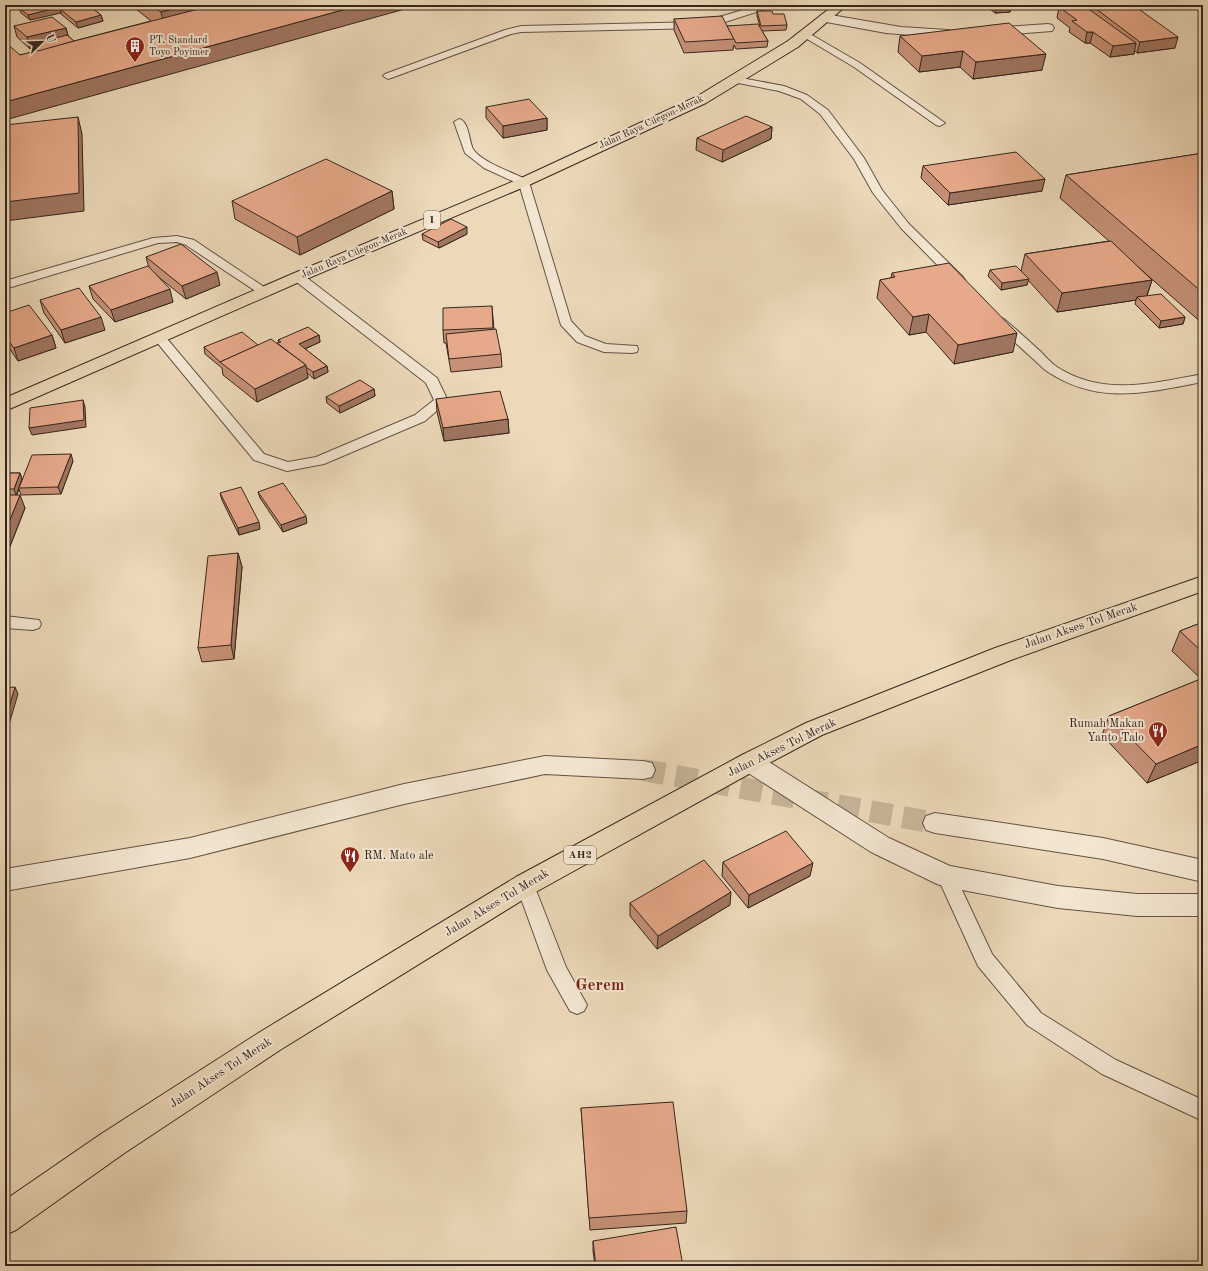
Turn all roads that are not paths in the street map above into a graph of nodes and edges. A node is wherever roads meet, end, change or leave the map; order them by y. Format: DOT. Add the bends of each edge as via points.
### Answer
graph roads {
  1 [pos="12,5"];
  2 [pos="769,5"];
  3 [pos="842,5"];
  4 [pos="5,6"];
  5 [pos="825,18"];
  6 [pos="1048,28"];
  7 [pos="979,32"];
  8 [pos="964,33"];
  9 [pos="805,34"];
  10 [pos="388,76"];
  11 [pos="736,80"];
  12 [pos="459,122"];
  13 [pos="940,122"];
  14 [pos="524,182"];
  15 [pos="298,276"];
  16 [pos="5,285"];
  17 [pos="965,286"];
  18 [pos="264,291"];
  19 [pos="992,314"];
  20 [pos="159,337"];
  21 [pos="632,349"];
  22 [pos="1203,378"];
  23 [pos="5,406"];
  24 [pos="1203,583"];
  25 [pos="5,622"];
  26 [pos="33,624"];
  27 [pos="750,762"];
  28 [pos="643,770"];
  29 [pos="935,823"];
  30 [pos="1203,870"];
  31 [pos="946,876"];
  32 [pos="5,880"];
  33 [pos="525,885"];
  34 [pos="1203,905"];
  35 [pos="578,1005"];
  36 [pos="1203,1111"];
  37 [pos="5,1218"];
  1 -- 4 [label="lane"];
  2 -- 10 [label="lane" via="702,25 521,29"];
  3 -- 5 [label="highway, Jalan Raya Cilegon-Merak / 1"];
  5 -- 8 [label="street" via="892,31 921,34"];
  5 -- 9 [label="highway, Jalan Raya Cilegon-Merak / 1"];
  6 -- 7 [label="street"];
  9 -- 11 [label="highway, Jalan Raya Cilegon-Merak / 1"];
  9 -- 13 [label="lane"];
  11 -- 14 [label="highway, Jalan Raya Cilegon-Merak / 1" via="701,100"];
  11 -- 17 [label="lane" via="781,88 804,97 824,112 859,158 877,191 905,226"];
  12 -- 14 [label="lane" via="470,151 488,166"];
  14 -- 15 [label="highway, Jalan Raya Cilegon-Merak / 1"];
  14 -- 21 [label="lane" via="565,322 581,339 604,348"];
  15 -- 18 [label="highway, Jalan Raya Cilegon-Merak / 1"];
  15 -- 20 [label="lane" via="432,381 441,401 420,418 319,461 287,467 259,457"];
  16 -- 18 [label="lane" via="157,240 177,239 190,242"];
  18 -- 20 [label="highway, Jalan Raya Cilegon-Merak / 1"];
  19 -- 22 [label="lane" via="1052,370 1075,381 1101,388 1136,390"];
  20 -- 23 [label="highway, Jalan Raya Cilegon-Merak / 1"];
  24 -- 27 [label="highway, Jalan Akses Tol Merak / AH2" via="1003,654 814,729"];
  25 -- 26 [label="lane"];
  27 -- 31 [label="street" via="880,845"];
  27 -- 33 [label="highway, Jalan Akses Tol Merak / AH2"];
  28 -- 32 [label="street" via="546,765 404,794 190,848"];
  29 -- 30 [label="street" via="1164,860"];
  31 -- 34 [label="street" via="1058,897 1137,905"];
  31 -- 36 [label="lane" via="985,960 1034,1019 1109,1067"];
  33 -- 35 [label="lane" via="557,970"];
  33 -- 37 [label="highway, Jalan Akses Tol Merak / AH2" via="270,1041 112,1144"];
}
